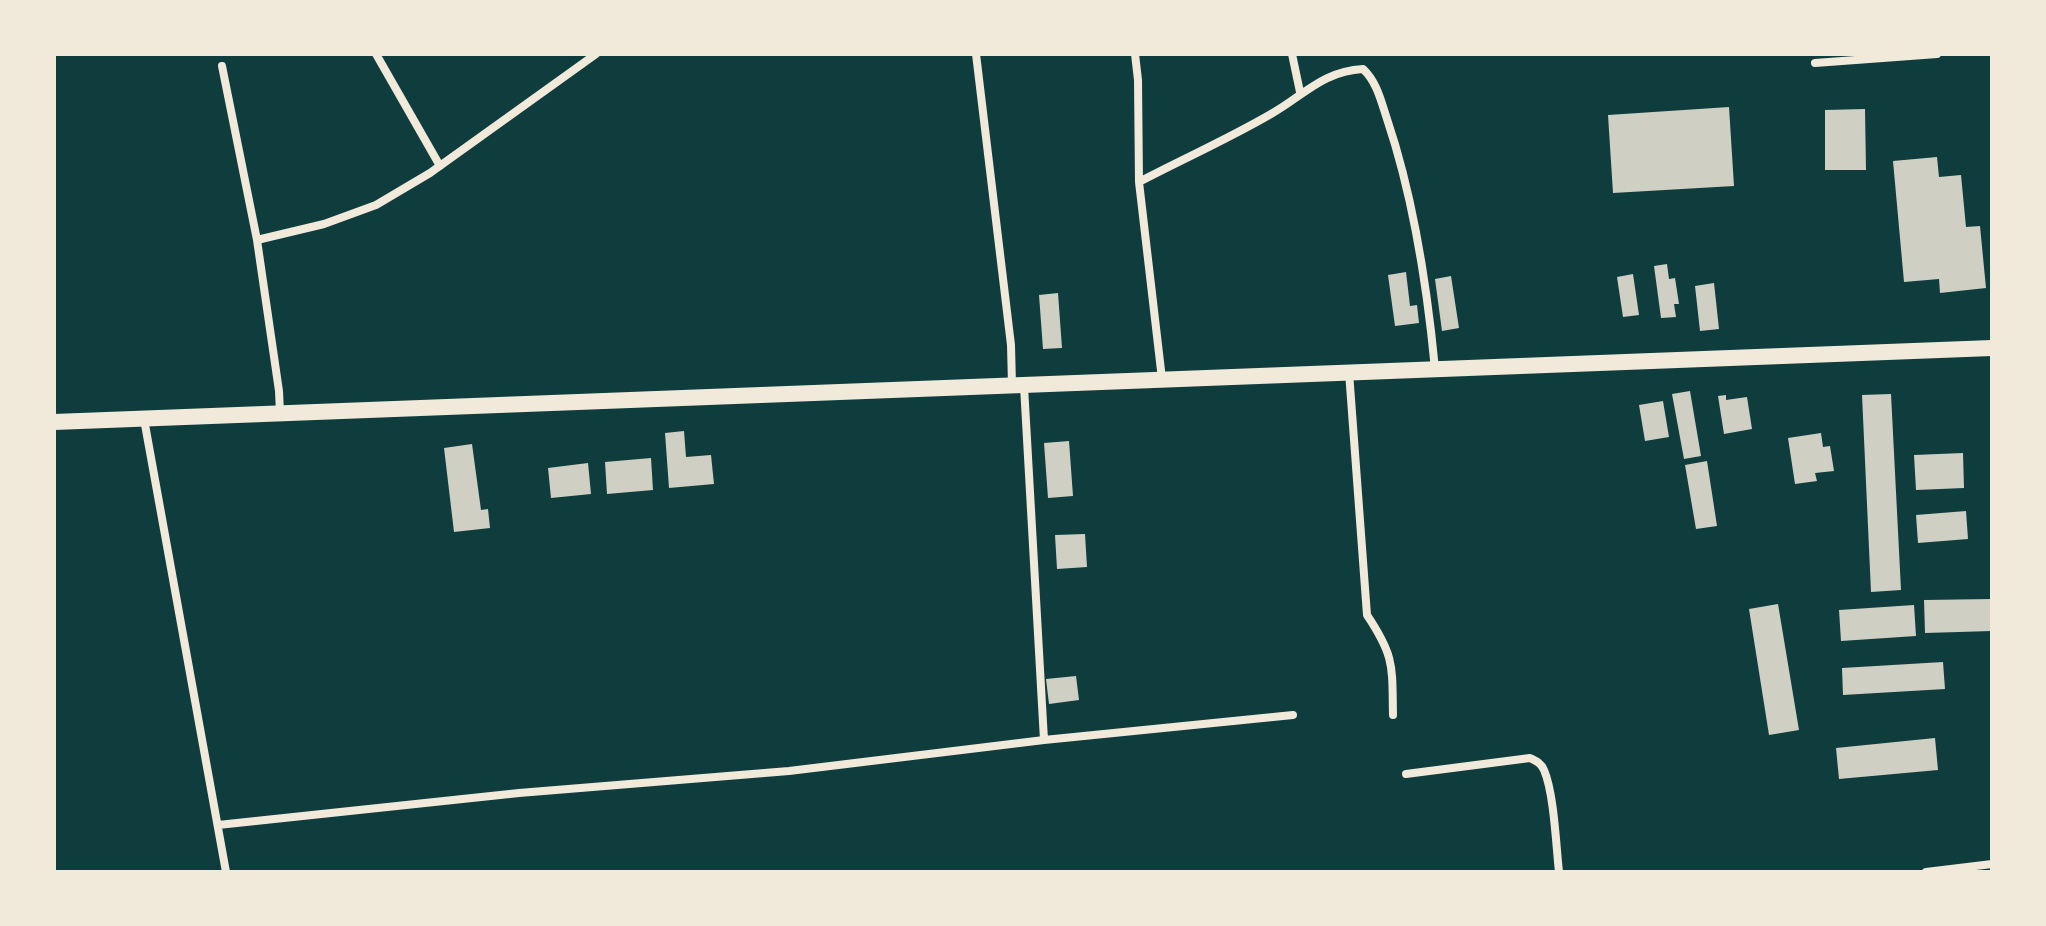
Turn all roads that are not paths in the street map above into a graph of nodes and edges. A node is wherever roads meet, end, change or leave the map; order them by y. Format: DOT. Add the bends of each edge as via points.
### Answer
graph roads {
  1 [pos="376,54"];
  2 [pos="596,54"];
  3 [pos="976,54"];
  4 [pos="1135,54"];
  5 [pos="1292,54"];
  6 [pos="1937,54"];
  7 [pos="1815,63"];
  8 [pos="222,66"];
  9 [pos="1300,92"];
  10 [pos="440,166"];
  11 [pos="1139,182"];
  12 [pos="257,240"];
  13 [pos="1992,348"];
  14 [pos="1435,369"];
  15 [pos="1349,372"];
  16 [pos="1162,379"];
  17 [pos="1018,386"];
  18 [pos="280,413"];
  19 [pos="143,418"];
  20 [pos="54,422"];
  21 [pos="1293,715"];
  22 [pos="1393,715"];
  23 [pos="1044,740"];
  24 [pos="1406,774"];
  25 [pos="218,825"];
  26 [pos="1992,864"];
  27 [pos="226,872"];
  28 [pos="1559,872"];
  29 [pos="1926,872"];
  1 -- 10 [label="street"];
  2 -- 10 [label="street"];
  3 -- 17 [label="street"];
  4 -- 11 [label="street"];
  5 -- 9 [label="street"];
  6 -- 7 [label="street"];
  8 -- 12 [label="street"];
  9 -- 11 [label="street" via="1274,113"];
  9 -- 14 [label="street" via="1340,72 1363,69 1371,76 1398,154"];
  10 -- 12 [label="street" via="376,205"];
  11 -- 16 [label="street"];
  12 -- 18 [label="street"];
  13 -- 14 [label="main road"];
  14 -- 15 [label="main road"];
  15 -- 16 [label="main road"];
  15 -- 22 [label="street" via="1367,615 1392,659"];
  16 -- 17 [label="main road"];
  17 -- 18 [label="main road"];
  17 -- 23 [label="street"];
  18 -- 19 [label="main road"];
  19 -- 20 [label="main road"];
  19 -- 25 [label="street"];
  21 -- 23 [label="street"];
  23 -- 25 [label="street" via="789,771"];
  24 -- 28 [label="street" via="1530,758 1539,762 1549,790"];
  25 -- 27 [label="street"];
  26 -- 29 [label="street"];
}
